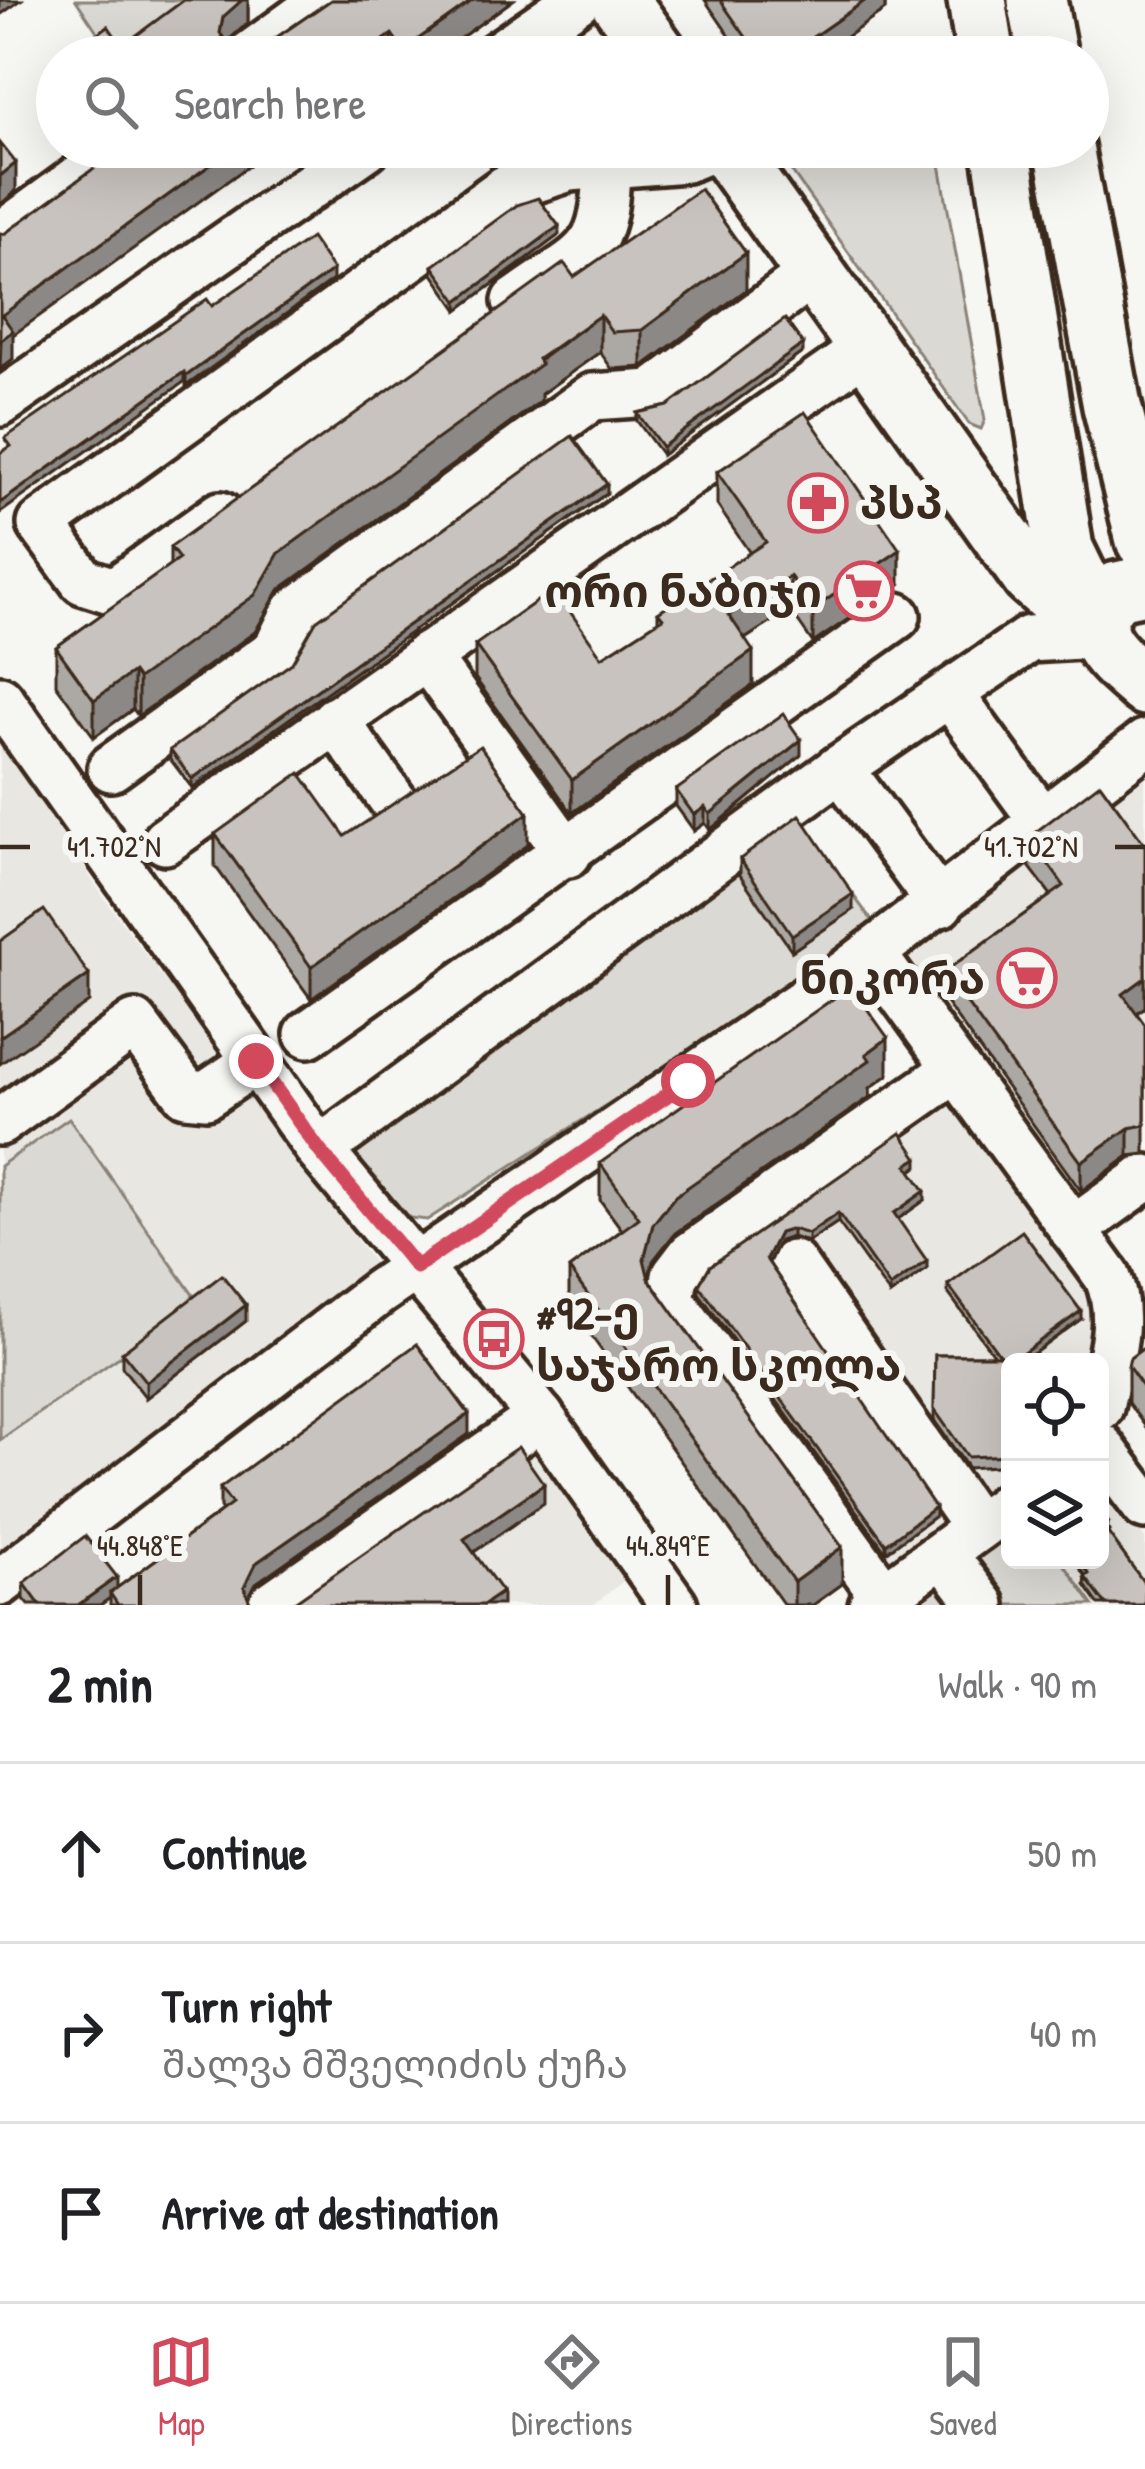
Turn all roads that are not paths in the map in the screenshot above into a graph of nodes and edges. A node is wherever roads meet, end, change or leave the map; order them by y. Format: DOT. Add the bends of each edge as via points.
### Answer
graph roads {
  1 [pos="325,0"];
  2 [pos="577,0"];
  3 [pos="619,0"];
  4 [pos="977,0"];
  5 [pos="1037,0"];
  6 [pos="276,36"];
  7 [pos="525,36"];
  8 [pos="645,36"];
  9 [pos="983,36"];
  10 [pos="1044,36"];
  11 [pos="93,168"];
  12 [pos="337,168"];
  13 [pos="569,168"];
  14 [pos="607,168"];
  15 [pos="740,168"];
  16 [pos="1004,168"];
  17 [pos="1068,168"];
  18 [pos="0,236"];
  19 [pos="815,272"];
  20 [pos="479,328"];
  21 [pos="865,350"];
  22 [pos="0,404"];
  23 [pos="249,494"];
  24 [pos="1145,540"];
  25 [pos="1145,585"];
  26 [pos="897,616"];
  27 [pos="1122,655"];
  28 [pos="425,656"];
  29 [pos="950,694"];
  30 [pos="0,699"];
  31 [pos="335,720"];
  32 [pos="1145,743"];
  33 [pos="111,768"];
  34 [pos="840,768"];
  35 [pos="394,802"];
  36 [pos="1044,823"];
  37 [pos="165,841"];
  38 [pos="568,854"];
  39 [pos="940,904"];
  40 [pos="872,953"];
  41 [pos="308,1034"];
  42 [pos="256,1061"];
  43 [pos="956,1069"];
  44 [pos="0,1122"];
  45 [pos="319,1150"];
  46 [pos="1145,1178"];
  47 [pos="1073,1230"];
  48 [pos="793,1264"];
  49 [pos="416,1267"];
  50 [pos="1131,1327"];
  51 [pos="1109,1383"];
  52 [pos="541,1418"];
  53 [pos="1109,1458"];
  54 [pos="1145,1506"];
  55 [pos="977,1529"];
  56 [pos="0,1583"];
  57 [pos="651,1596"];
  58 [pos="878,1600"];
  59 [pos="271,1605"];
  60 [pos="982,1605"];
  1 -- 6 [label="street"];
  2 -- 7 [label="street"];
  3 -- 8 [label="main road"];
  4 -- 9 [label="main road"];
  5 -- 10 [label="main road"];
  11 -- 18 [label="street"];
  12 -- 22 [label="street"];
  13 -- 23 [label="street" via="505,189 41,524 83,581 114,591"];
  14 -- 20 [label="street" via="606,220 594,244"];
  15 -- 19 [label="main road"];
  16 -- 27 [label="main road" via="1064,549"];
  17 -- 24 [label="main road"];
  19 -- 21 [label="main road"];
  19 -- 33 [label="street" via="652,393 592,397 295,612 276,650"];
  21 -- 27 [label="main road" via="1031,577"];
  21 -- 28 [label="street"];
  25 -- 27 [label="main road" via="1117,591"];
  26 -- 38 [label="street"];
  27 -- 29 [label="street" via="1029,639"];
  28 -- 31 [label="street"];
  28 -- 38 [label="street"];
  29 -- 34 [label="street"];
  29 -- 36 [label="street"];
  30 -- 42 [label="street"];
  31 -- 35 [label="street"];
  31 -- 37 [label="street"];
  32 -- 36 [label="street"];
  34 -- 39 [label="street"];
  34 -- 45 [label="street"];
  36 -- 39 [label="street"];
  38 -- 41 [label="street"];
  39 -- 40 [label="street"];
  40 -- 43 [label="street"];
  40 -- 49 [label="street"];
  42 -- 44 [label="street" via="206,1095 186,1093 136,1024"];
  42 -- 45 [label="street"];
  43 -- 47 [label="street"];
  43 -- 58 [label="street" via="691,1255 670,1300"];
  45 -- 49 [label="street"];
  46 -- 47 [label="street"];
  47 -- 50 [label="street"];
  48 -- 55 [label="street"];
  49 -- 52 [label="street"];
  49 -- 56 [label="street"];
  50 -- 51 [label="street"];
  52 -- 57 [label="street"];
  52 -- 59 [label="street"];
  53 -- 54 [label="street"];
  55 -- 58 [label="street"];
  55 -- 60 [label="street"];
}
